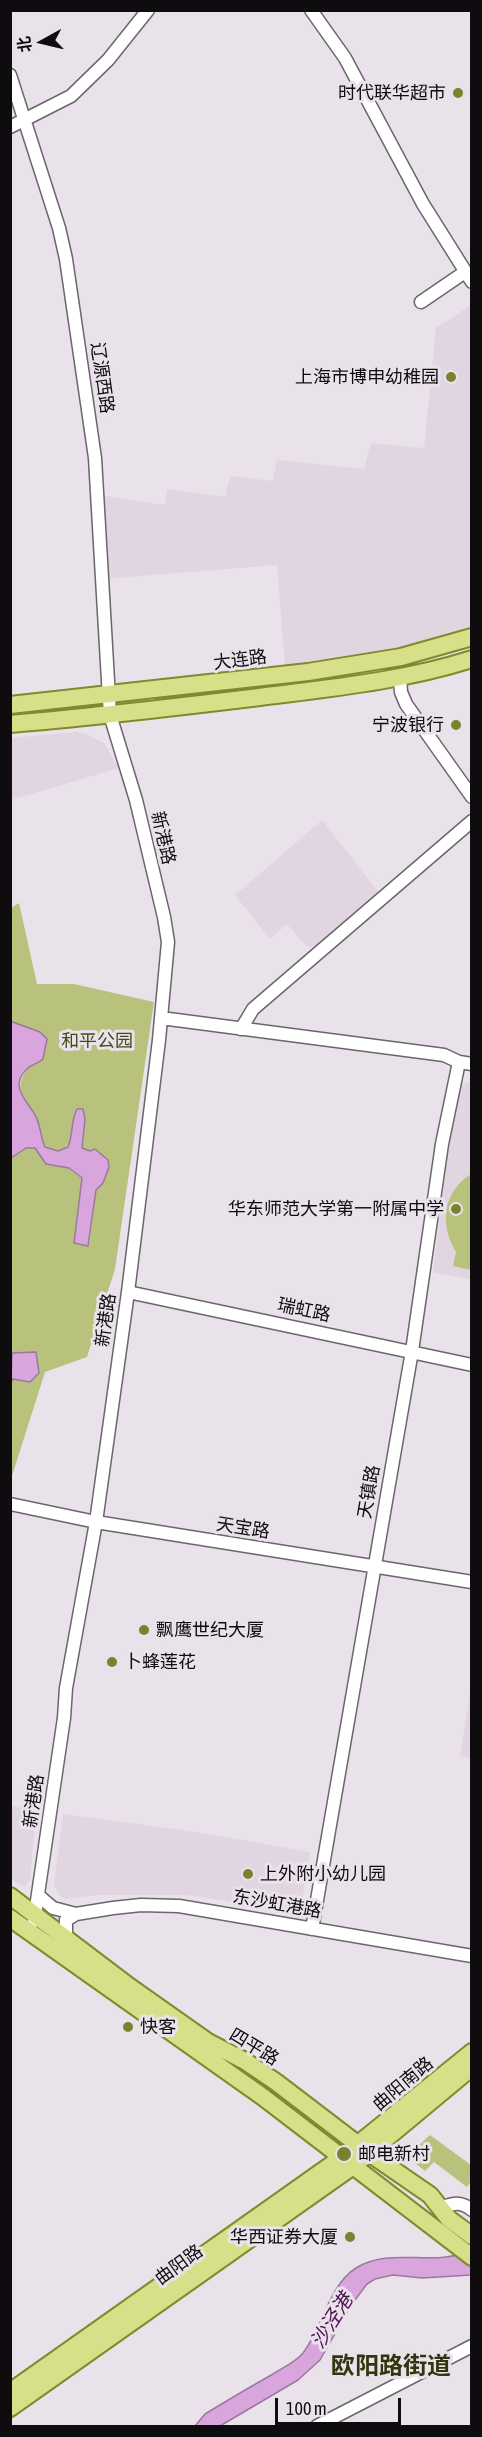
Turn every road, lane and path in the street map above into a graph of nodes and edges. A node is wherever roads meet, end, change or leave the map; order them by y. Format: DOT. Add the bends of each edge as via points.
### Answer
graph roads {
  1 [pos="148,10"];
  2 [pos="311,10"];
  3 [pos="10,75"];
  4 [pos="26,120"];
  5 [pos="10,127"];
  6 [pos="468,277"];
  7 [pos="421,302"];
  8 [pos="471,637"];
  9 [pos="471,659"];
  10 [pos="400,678"];
  11 [pos="110,695"];
  12 [pos="10,705"];
  13 [pos="110,716"];
  14 [pos="10,724"];
  15 [pos="471,797"];
  16 [pos="471,821"];
  17 [pos="161,1018"];
  18 [pos="241,1029"];
  19 [pos="465,1063"];
  20 [pos="128,1292"];
  21 [pos="412,1351"];
  22 [pos="471,1365"];
  23 [pos="10,1504"];
  24 [pos="96,1522"];
  25 [pos="374,1567"];
  26 [pos="471,1582"];
  27 [pos="10,1896"];
  28 [pos="39,1896"];
  29 [pos="76,1914"];
  30 [pos="35,1916"];
  31 [pos="10,1918"];
  32 [pos="312,1929"];
  33 [pos="32,1933"];
  34 [pos="66,1938"];
  35 [pos="471,1956"];
  36 [pos="471,2052"];
  37 [pos="471,2067"];
  38 [pos="364,2149"];
  39 [pos="347,2162"];
  40 [pos="440,2208"];
  41 [pos="471,2210"];
  42 [pos="469,2248"];
  43 [pos="471,2346"];
  44 [pos="10,2392"];
  45 [pos="10,2408"];
  46 [pos="317,2427"];
  1 -- 4 [label="street" via="108,60 71,96"];
  2 -- 6 [label="street" via="345,58 423,204"];
  3 -- 4 [label="street, 辽源西路"];
  4 -- 5 [label="street"];
  4 -- 11 [label="street, 辽源西路" via="59,228 86,393 95,458"];
  6 -- 7 [label="street"];
  8 -- 11 [label="main road, 大连路" via="401,657 308,672"];
  9 -- 10 [label="main road"];
  10 -- 13 [label="main road"];
  10 -- 15 [label="street" via="406,704"];
  11 -- 12 [label="main road, 大连路"];
  11 -- 13 [label="street, 辽源西路"];
  13 -- 14 [label="main road"];
  13 -- 17 [label="street, 新港路" via="136,800 164,917 168,942"];
  16 -- 18 [label="street" via="253,1009"];
  17 -- 18 [label="street"];
  17 -- 20 [label="street, 新港路"];
  18 -- 19 [label="street" via="444,1055"];
  19 -- 21 [label="street, 天镇路" via="442,1144"];
  20 -- 21 [label="street, 瑞虹路"];
  20 -- 24 [label="street, 新港路"];
  21 -- 22 [label="street, 瑞虹路"];
  21 -- 25 [label="street, 天镇路"];
  23 -- 24 [label="street, 天宝路"];
  24 -- 25 [label="street, 天宝路"];
  24 -- 28 [label="street, 新港路" via="66,1688"];
  25 -- 26 [label="street, 天宝路"];
  25 -- 32 [label="street, 天镇路"];
  27 -- 30 [label="main road, 四平路"];
  28 -- 29 [label="street, 东沙虹港路" via="52,1908"];
  28 -- 30 [label="street, 新港路"];
  29 -- 32 [label="street, 东沙虹港路" via="160,1905"];
  29 -- 34 [label="street" via="66,1920"];
  30 -- 33 [label="street, 新港路"];
  30 -- 34 [label="main road, 四平路"];
  31 -- 33 [label="main road, 四平路"];
  32 -- 35 [label="street, 东沙虹港路"];
  33 -- 39 [label="main road, 四平路" via="263,2097"];
  34 -- 38 [label="main road, 四平路" via="208,2042 276,2082"];
  36 -- 38 [label="main road, 曲阳南路"];
  37 -- 38 [label="main road, 曲阳南路"];
  38 -- 39 [label="main road, 曲阳路"];
  38 -- 40 [label="main road, 四平路" via="430,2195"];
  39 -- 42 [label="main road, 四平路"];
  39 -- 44 [label="main road, 曲阳路"];
  39 -- 45 [label="main road, 曲阳路"];
  40 -- 41 [label="street" via="452,2203 464,2204"];
  40 -- 42 [label="main road, 四平路"];
  43 -- 46 [label="street"];
}
